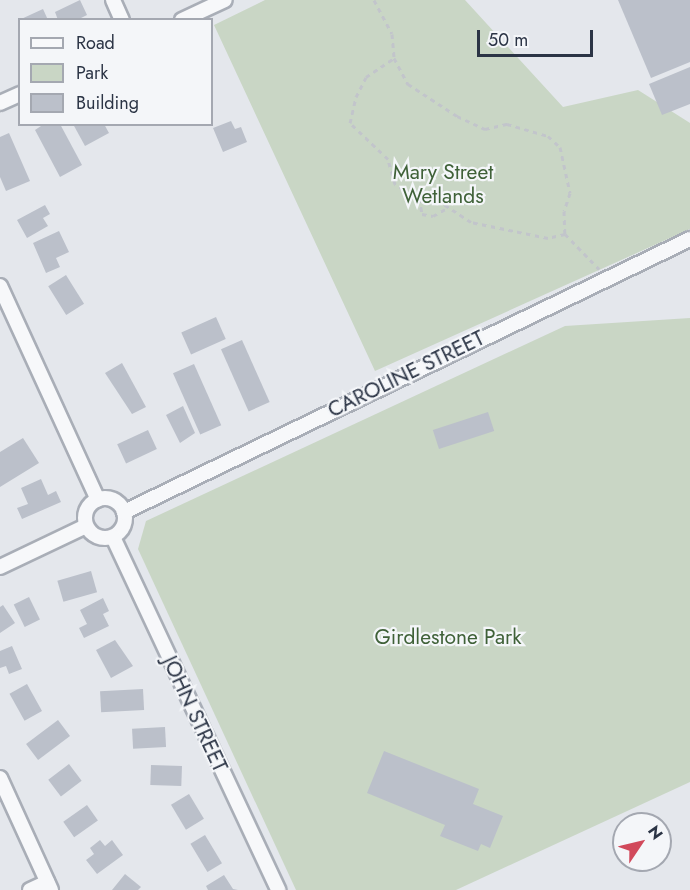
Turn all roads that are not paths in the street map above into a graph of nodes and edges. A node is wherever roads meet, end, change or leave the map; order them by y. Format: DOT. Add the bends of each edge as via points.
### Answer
graph roads {
  1 [pos="113,0"];
  2 [pos="225,0"];
  3 [pos="121,18"];
  4 [pos="186,18"];
  5 [pos="18,95"];
  6 [pos="0,103"];
  7 [pos="690,238"];
  8 [pos="0,286"];
  9 [pos="98,500"];
  10 [pos="124,512"];
  11 [pos="86,526"];
  12 [pos="114,537"];
  13 [pos="0,567"];
  14 [pos="0,778"];
  15 [pos="49,886"];
  16 [pos="30,890"];
  17 [pos="278,890"];
  1 -- 3 [label="street"];
  2 -- 4 [label="street"];
  5 -- 6 [label="street"];
  7 -- 10 [label="street, CAROLINE STREET"];
  8 -- 9 [label="street"];
  9 -- 10 [label="street" via="114,500"];
  9 -- 11 [label="street" via="86,513"];
  10 -- 12 [label="street" via="125,524"];
  11 -- 12 [label="street" via="101,538"];
  11 -- 13 [label="street"];
  12 -- 17 [label="street, JOHN STREET"];
  14 -- 15 [label="street"];
  15 -- 16 [label="street"];
}
